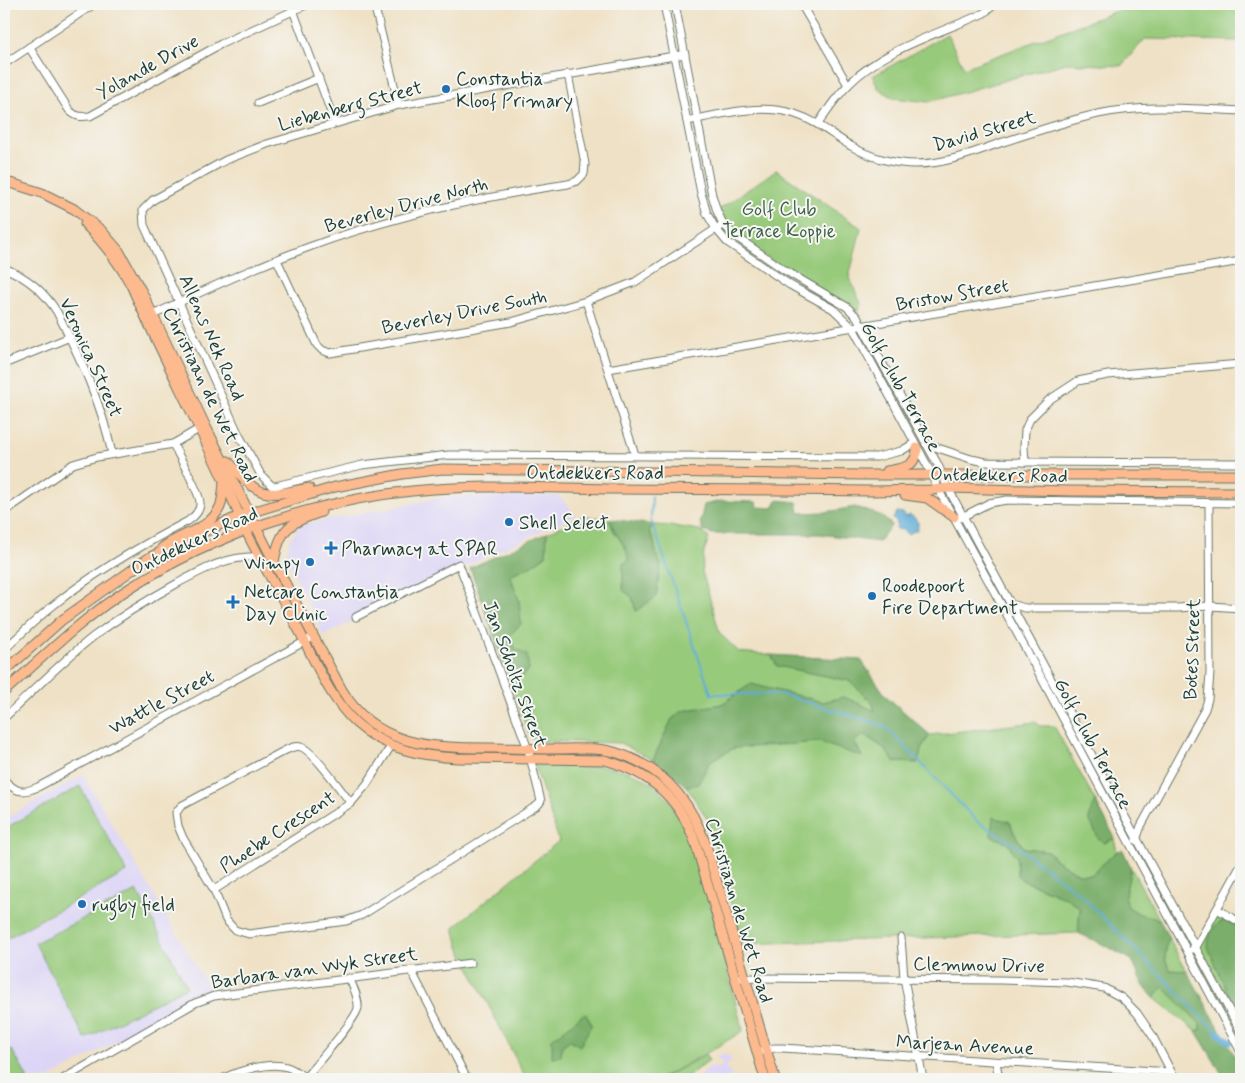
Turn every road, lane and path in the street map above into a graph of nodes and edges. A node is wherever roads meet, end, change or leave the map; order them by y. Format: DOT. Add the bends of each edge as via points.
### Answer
graph roads {
  1 [pos="94,4"];
  2 [pos="308,4"];
  3 [pos="374,4"];
  4 [pos="664,4"];
  5 [pos="675,4"];
  6 [pos="801,4"];
  7 [pos="995,4"];
  8 [pos="293,10"];
  9 [pos="29,47"];
  10 [pos="684,54"];
  11 [pos="674,56"];
  12 [pos="4,64"];
  13 [pos="568,74"];
  14 [pos="319,78"];
  15 [pos="848,85"];
  16 [pos="258,103"];
  17 [pos="399,105"];
  18 [pos="1241,111"];
  19 [pos="697,119"];
  20 [pos="687,121"];
  21 [pos="335,124"];
  22 [pos="818,124"];
  23 [pos="4,182"];
  24 [pos="4,187"];
  25 [pos="723,224"];
  26 [pos="144,225"];
  27 [pos="716,228"];
  28 [pos="277,260"];
  29 [pos="1241,261"];
  30 [pos="4,268"];
  31 [pos="586,300"];
  32 [pos="180,303"];
  33 [pos="150,317"];
  34 [pos="862,326"];
  35 [pos="853,328"];
  36 [pos="70,337"];
  37 [pos="4,364"];
  38 [pos="1241,364"];
  39 [pos="608,368"];
  40 [pos="202,427"];
  41 [pos="172,444"];
  42 [pos="919,445"];
  43 [pos="217,447"];
  44 [pos="112,454"];
  45 [pos="634,455"];
  46 [pos="1025,462"];
  47 [pos="254,463"];
  48 [pos="1241,463"];
  49 [pos="402,474"];
  50 [pos="864,475"];
  51 [pos="931,475"];
  52 [pos="942,475"];
  53 [pos="1241,475"];
  54 [pos="224,481"];
  55 [pos="948,488"];
  56 [pos="938,489"];
  57 [pos="872,491"];
  58 [pos="1241,492"];
  59 [pos="347,501"];
  60 [pos="1209,503"];
  61 [pos="1241,503"];
  62 [pos="250,511"];
  63 [pos="4,512"];
  64 [pos="239,516"];
  65 [pos="964,516"];
  66 [pos="955,519"];
  67 [pos="256,526"];
  68 [pos="246,530"];
  69 [pos="150,557"];
  70 [pos="260,557"];
  71 [pos="274,562"];
  72 [pos="1012,604"];
  73 [pos="1002,606"];
  74 [pos="1210,606"];
  75 [pos="1241,608"];
  76 [pos="1019,609"];
  77 [pos="1007,614"];
  78 [pos="356,617"];
  79 [pos="309,639"];
  80 [pos="4,650"];
  81 [pos="4,672"];
  82 [pos="4,692"];
  83 [pos="4,718"];
  84 [pos="391,746"];
  85 [pos="529,753"];
  86 [pos="4,780"];
  87 [pos="540,796"];
  88 [pos="350,803"];
  89 [pos="1137,839"];
  90 [pos="1129,843"];
  91 [pos="1241,865"];
  92 [pos="214,890"];
  93 [pos="1217,909"];
  94 [pos="1241,923"];
  95 [pos="901,938"];
  96 [pos="1196,947"];
  97 [pos="1187,952"];
  98 [pos="471,962"];
  99 [pos="411,970"];
  100 [pos="349,978"];
  101 [pos="739,978"];
  102 [pos="904,978"];
  103 [pos="1241,1032"];
  104 [pos="762,1052"];
  105 [pos="1241,1052"];
  106 [pos="918,1058"];
  107 [pos="996,1062"];
  108 [pos="1171,1072"];
  109 [pos="63,1079"];
  110 [pos="222,1079"];
  111 [pos="305,1079"];
  112 [pos="467,1079"];
  113 [pos="765,1079"];
  114 [pos="775,1079"];
  115 [pos="923,1079"];
  116 [pos="999,1079"];
  117 [pos="1175,1079"];
  1 -- 9 [label="street"];
  2 -- 8 [label="street, Yolande Drive"];
  3 -- 17 [label="street"];
  4 -- 11 [label="street, Golf Club Terrace"];
  5 -- 10 [label="street, Golf Club Terrace"];
  6 -- 15 [label="street"];
  7 -- 15 [label="street" via="976,16 890,54"];
  8 -- 9 [label="street, Yolande Drive" via="221,44 90,116 81,117 69,110"];
  8 -- 14 [label="street"];
  9 -- 12 [label="street"];
  10 -- 11 [label="street, Liebenberg Street"];
  10 -- 19 [label="street, Golf Club Terrace"];
  11 -- 13 [label="street, Liebenberg Street"];
  11 -- 20 [label="street, Golf Club Terrace"];
  13 -- 17 [label="street, Liebenberg Street"];
  13 -- 28 [label="street, Beverley Drive North" via="585,168 577,180 402,218 310,246"];
  14 -- 16 [label="street"];
  14 -- 21 [label="street"];
  15 -- 22 [label="street"];
  17 -- 21 [label="street, Liebenberg Street"];
  18 -- 22 [label="street, David Street" via="1152,107 1099,114 954,158 915,164 865,154"];
  19 -- 20 [label="street, David Street"];
  19 -- 22 [label="street, David Street" via="746,110 774,109"];
  19 -- 25 [label="street, Golf Club Terrace" via="712,195"];
  20 -- 27 [label="street, Golf Club Terrace" via="704,205"];
  21 -- 26 [label="street, Liebenberg Street" via="226,160 154,200 143,210"];
  23 -- 33 [label="main road, Christiaan de Wet Road" via="59,200 101,230 133,273"];
  24 -- 33 [label="main road, Christiaan de Wet Road" via="46,200 85,224 119,264"];
  25 -- 27 [label="street, Beverley Drive South"];
  25 -- 34 [label="street, Golf Club Terrace" via="763,256 847,307"];
  26 -- 32 [label="street, Allens Nek Road"];
  27 -- 31 [label="street, Beverley Drive South" via="635,282"];
  27 -- 35 [label="street, Golf Club Terrace" via="727,242 790,285 833,308"];
  28 -- 31 [label="street, Beverley Drive South" via="317,345 330,353 511,322"];
  28 -- 32 [label="street, Beverley Drive North"];
  29 -- 34 [label="street, Bristow Street"];
  30 -- 36 [label="street, Veronica Street" via="27,279 43,293"];
  31 -- 39 [label="street"];
  32 -- 33 [label="street, Beverley Drive North"];
  32 -- 47 [label="street, Allens Nek Road"];
  33 -- 40 [label="main road, Christiaan de Wet Road"];
  34 -- 35 [label="street, Bristow Street"];
  34 -- 42 [label="street, Golf Club Terrace"];
  35 -- 39 [label="street, Bristow Street"];
  35 -- 42 [label="street, Golf Club Terrace"];
  36 -- 37 [label="street"];
  36 -- 44 [label="street, Veronica Street" via="100,406"];
  38 -- 46 [label="street" via="1108,375 1078,381 1049,400 1030,419 1024,446"];
  39 -- 45 [label="street"];
  40 -- 41 [label="street"];
  40 -- 43 [label="main road, Christiaan de Wet Road"];
  40 -- 54 [label="main road, Christiaan de Wet Road"];
  41 -- 44 [label="street"];
  41 -- 80 [label="street, Ontdekkers Road" via="199,496 195,515 88,579"];
  42 -- 45 [label="street, Ontdekkers Road" via="877,457"];
  42 -- 46 [label="street, Ontdekkers Road" via="978,461"];
  42 -- 50 [label="main road" via="914,462 908,466"];
  42 -- 51 [label="street, Golf Club Terrace"];
  42 -- 52 [label="street, Golf Club Terrace"];
  43 -- 49 [label="main road" via="247,482 268,494 374,475"];
  43 -- 62 [label="main road, Christiaan de Wet Road"];
  44 -- 63 [label="street" via="73,464"];
  45 -- 47 [label="street, Ontdekkers Road" via="449,455 362,465 275,486 265,481"];
  46 -- 48 [label="street, Ontdekkers Road"];
  49 -- 50 [label="main road, Ontdekkers Road" via="462,469"];
  49 -- 62 [label="main road, Ontdekkers Road" via="335,487"];
  50 -- 51 [label="main road, Ontdekkers Road"];
  51 -- 52 [label="main road, Ontdekkers Road"];
  51 -- 56 [label="street, Golf Club Terrace"];
  52 -- 53 [label="main road, Ontdekkers Road"];
  52 -- 55 [label="street, Golf Club Terrace"];
  54 -- 64 [label="main road, Christiaan de Wet Road"];
  54 -- 69 [label="main road" via="221,505 213,517"];
  55 -- 56 [label="main road, Ontdekkers Road"];
  55 -- 58 [label="main road, Ontdekkers Road"];
  55 -- 65 [label="street, Golf Club Terrace"];
  56 -- 57 [label="main road, Ontdekkers Road"];
  56 -- 66 [label="street, Golf Club Terrace"];
  57 -- 59 [label="main road, Ontdekkers Road" via="482,488 412,491"];
  57 -- 66 [label="main road" via="927,498"];
  59 -- 67 [label="main road, Ontdekkers Road"];
  59 -- 71 [label="main road" via="285,530"];
  60 -- 61 [label="street, Ontdekkers Road"];
  60 -- 65 [label="street, Ontdekkers Road" via="1007,500 989,504"];
  60 -- 74 [label="street, Botes Street"];
  62 -- 64 [label="main road, Ontdekkers Road"];
  62 -- 67 [label="main road, Christiaan de Wet Road"];
  64 -- 68 [label="main road, Christiaan de Wet Road"];
  64 -- 69 [label="main road, Ontdekkers Road"];
  65 -- 66 [label="street, Ontdekkers Road"];
  65 -- 72 [label="street, Golf Club Terrace"];
  66 -- 73 [label="street, Golf Club Terrace"];
  67 -- 68 [label="main road, Ontdekkers Road"];
  67 -- 71 [label="main road, Christiaan de Wet Road"];
  68 -- 70 [label="main road, Christiaan de Wet Road"];
  68 -- 82 [label="main road, Ontdekkers Road" via="183,558 133,586 78,626"];
  69 -- 81 [label="main road, Ontdekkers Road" via="62,620"];
  70 -- 79 [label="main road, Christiaan de Wet Road"];
  70 -- 83 [label="street, Ontdekkers Road" via="221,562 150,598 83,645"];
  71 -- 79 [label="main road, Christiaan de Wet Road"];
  72 -- 73 [label="street"];
  72 -- 76 [label="street"];
  73 -- 77 [label="street, Golf Club Terrace"];
  74 -- 75 [label="street"];
  74 -- 76 [label="street"];
  74 -- 89 [label="street, Botes Street" via="1210,682 1206,704"];
  76 -- 77 [label="street"];
  76 -- 89 [label="street, Golf Club Terrace"];
  77 -- 90 [label="street, Golf Club Terrace"];
  78 -- 85 [label="street, Jan Scholtz Street" via="459,564"];
  79 -- 84 [label="main road, Christiaan de Wet Road" via="328,687 346,713 368,733"];
  79 -- 85 [label="main road, Christiaan de Wet Road" via="349,701 373,724 391,734 423,745"];
  79 -- 86 [label="street, Wattle Street" via="38,787 24,792"];
  84 -- 85 [label="main road, Christiaan de Wet Road" via="434,757"];
  84 -- 88 [label="street, Phoebe Crescent" via="367,784"];
  85 -- 87 [label="street, Jan Scholtz Street"];
  85 -- 101 [label="main road, Christiaan de Wet Road" via="587,749 612,751 640,762 672,786 701,830"];
  87 -- 92 [label="street, Phoebe Crescent" via="538,805 355,918 242,934 226,920"];
  88 -- 92 [label="street, Phoebe Crescent"];
  88 -- 92 [label="street" via="313,755 296,746 181,806 176,813 178,826"];
  89 -- 90 [label="street"];
  89 -- 96 [label="street, Golf Club Terrace"];
  90 -- 97 [label="street, Golf Club Terrace"];
  91 -- 93 [label="street"];
  93 -- 94 [label="street"];
  93 -- 96 [label="street"];
  95 -- 102 [label="street"];
  96 -- 97 [label="street"];
  96 -- 103 [label="street, Golf Club Terrace"];
  97 -- 105 [label="street, Golf Club Terrace"];
  98 -- 99 [label="street, Barbara van Wyk Street"];
  99 -- 100 [label="street, Barbara van Wyk Street"];
  99 -- 112 [label="street"];
  100 -- 109 [label="street, Barbara van Wyk Street" via="208,998"];
  100 -- 111 [label="street" via="358,1002 357,1011"];
  101 -- 102 [label="street, Clemmow Drive"];
  101 -- 104 [label="main road, Christiaan de Wet Road"];
  102 -- 106 [label="street"];
  102 -- 108 [label="street, Clemmow Drive" via="1067,982 1104,988 1122,998 1137,1013"];
  104 -- 106 [label="street, Marjean Avenue" via="782,1048"];
  104 -- 113 [label="main road, Christiaan de Wet Road"];
  104 -- 114 [label="main road, Christiaan de Wet Road"];
  106 -- 107 [label="street, Marjean Avenue"];
  106 -- 115 [label="street"];
  107 -- 108 [label="street, Marjean Avenue"];
  107 -- 116 [label="street"];
  108 -- 117 [label="street, Clemmow Drive"];
  110 -- 111 [label="street" via="246,1070 278,1066 291,1068"];
}
